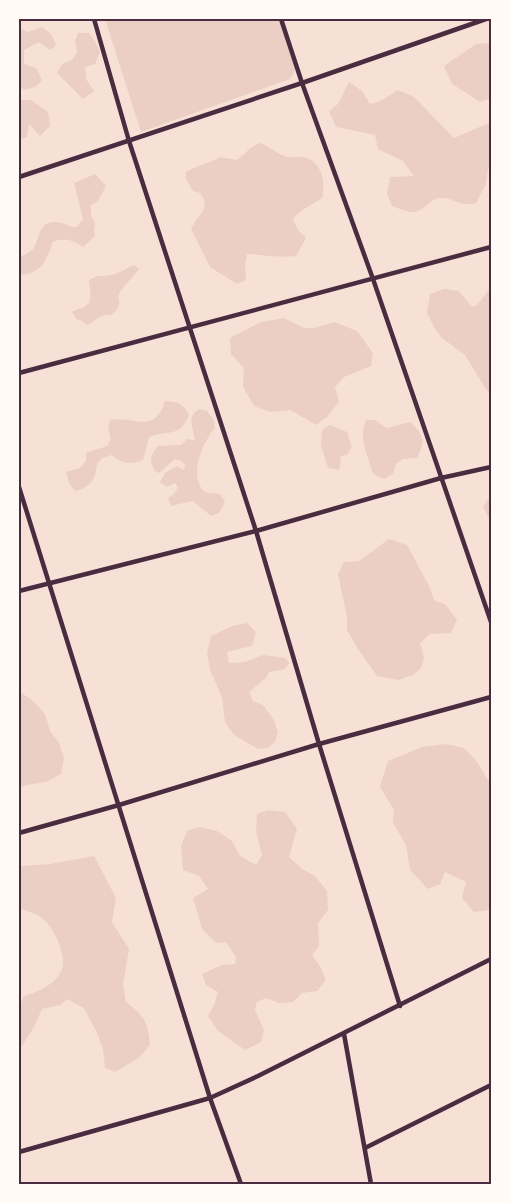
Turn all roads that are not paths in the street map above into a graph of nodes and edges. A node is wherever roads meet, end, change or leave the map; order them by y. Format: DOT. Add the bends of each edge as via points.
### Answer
graph roads {
  1 [pos="94,19"];
  2 [pos="282,19"];
  3 [pos="486,19"];
  4 [pos="302,83"];
  5 [pos="129,140"];
  6 [pos="19,177"];
  7 [pos="491,247"];
  8 [pos="373,278"];
  9 [pos="189,327"];
  10 [pos="19,373"];
  11 [pos="491,467"];
  12 [pos="440,478"];
  13 [pos="19,487"];
  14 [pos="256,530"];
  15 [pos="49,583"];
  16 [pos="19,591"];
  17 [pos="491,622"];
  18 [pos="491,697"];
  19 [pos="319,744"];
  20 [pos="119,805"];
  21 [pos="19,833"];
  22 [pos="491,959"];
  23 [pos="400,1006"];
  24 [pos="344,1034"];
  25 [pos="491,1085"];
  26 [pos="210,1098"];
  27 [pos="365,1148"];
  28 [pos="19,1152"];
  29 [pos="241,1184"];
  30 [pos="371,1184"];
  1 -- 5 [label="street"];
  2 -- 4 [label="street"];
  3 -- 4 [label="street"];
  4 -- 5 [label="street"];
  4 -- 8 [label="street"];
  5 -- 6 [label="street"];
  5 -- 9 [label="street"];
  7 -- 8 [label="street"];
  8 -- 9 [label="street"];
  8 -- 12 [label="street"];
  9 -- 10 [label="street"];
  9 -- 14 [label="street"];
  11 -- 12 [label="street"];
  12 -- 14 [label="street"];
  12 -- 17 [label="street"];
  13 -- 15 [label="street"];
  14 -- 15 [label="street"];
  14 -- 19 [label="street"];
  15 -- 16 [label="street"];
  15 -- 20 [label="street"];
  18 -- 19 [label="street"];
  19 -- 20 [label="street"];
  19 -- 23 [label="street"];
  20 -- 21 [label="street"];
  20 -- 26 [label="street"];
  22 -- 23 [label="street"];
  23 -- 24 [label="street"];
  24 -- 26 [label="street"];
  24 -- 27 [label="street"];
  25 -- 27 [label="street"];
  26 -- 28 [label="street"];
  26 -- 29 [label="street"];
  27 -- 30 [label="street"];
}
